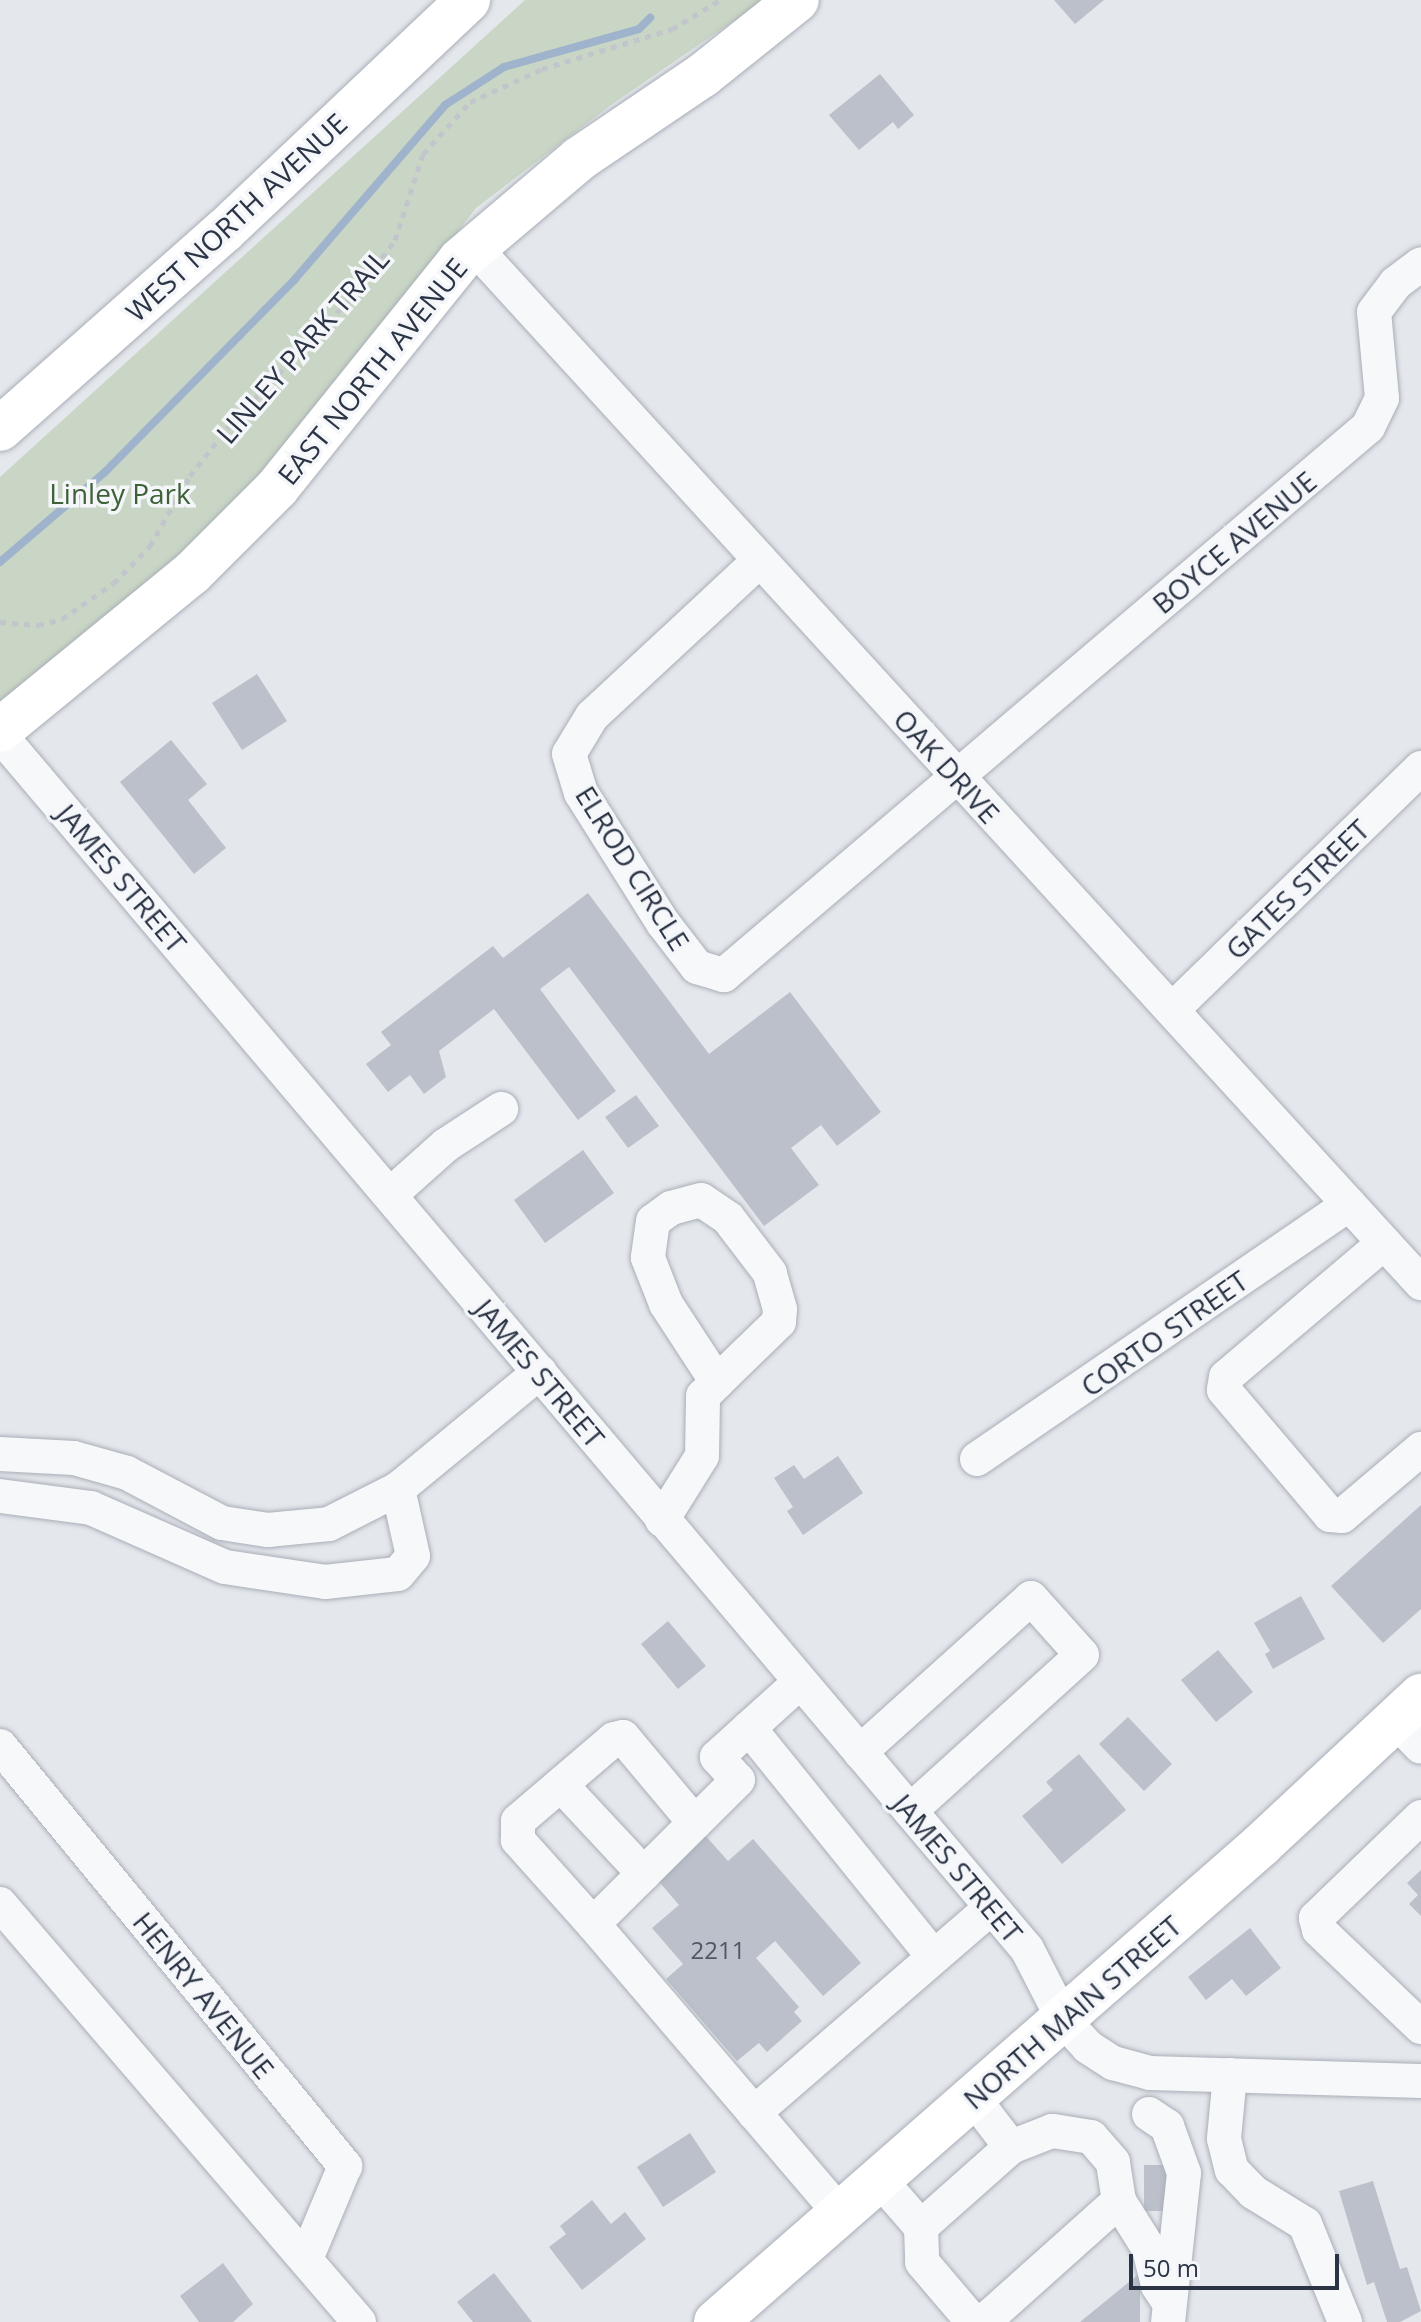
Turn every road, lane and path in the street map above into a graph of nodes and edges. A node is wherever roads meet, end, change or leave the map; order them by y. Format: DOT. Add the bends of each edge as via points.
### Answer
graph roads {
  1 [pos="468,0"];
  2 [pos="720,0"];
  3 [pos="797,0"];
  4 [pos="474,247"];
  5 [pos="1421,264"];
  6 [pos="0,429"];
  7 [pos="760,560"];
  8 [pos="0,622"];
  9 [pos="0,733"];
  10 [pos="1421,768"];
  11 [pos="958,778"];
  12 [pos="1172,1010"];
  13 [pos="501,1109"];
  14 [pos="391,1194"];
  15 [pos="1349,1204"];
  16 [pos="1384,1243"];
  17 [pos="1421,1283"];
  18 [pos="540,1372"];
  19 [pos="717,1382"];
  20 [pos="1421,1449"];
  21 [pos="0,1454"];
  22 [pos="977,1459"];
  23 [pos="398,1489"];
  24 [pos="0,1496"];
  25 [pos="662,1520"];
  26 [pos="800,1682"];
  27 [pos="1412,1721"];
  28 [pos="749,1728"];
  29 [pos="0,1746"];
  30 [pos="860,1752"];
  31 [pos="562,1786"];
  32 [pos="910,1811"];
  33 [pos="1421,1817"];
  34 [pos="695,1823"];
  35 [pos="644,1874"];
  36 [pos="0,1904"];
  37 [pos="991,1908"];
  38 [pos="593,1924"];
  39 [pos="934,1957"];
  40 [pos="1064,2021"];
  41 [pos="1421,2027"];
  42 [pos="1144,2072"];
  43 [pos="1230,2075"];
  44 [pos="1421,2081"];
  45 [pos="974,2099"];
  46 [pos="754,2113"];
  47 [pos="1149,2114"];
  48 [pos="1011,2147"];
  49 [pos="1113,2162"];
  50 [pos="880,2180"];
  51 [pos="1119,2201"];
  52 [pos="841,2214"];
  53 [pos="921,2227"];
  54 [pos="306,2259"];
  55 [pos="1169,2313"];
  56 [pos="989,2320"];
  57 [pos="718,2321"];
  58 [pos="359,2322"];
  59 [pos="1345,2322"];
  1 -- 6 [label="main road, WEST NORTH AVENUE" via="224,231"];
  2 -- 8 [label="path, LINLEY PARK TRAIL" via="672,29 542,69 470,102 423,154 395,240 353,296 229,426 190,476 150,546 114,583 62,619 38,625"];
  3 -- 4 [label="main road, EAST NORTH AVENUE" via="703,75 579,159"];
  4 -- 7 [label="street, OAK DRIVE"];
  4 -- 9 [label="main road, EAST NORTH AVENUE" via="277,488 192,573"];
  5 -- 11 [label="street, BOYCE AVENUE" via="1396,283 1374,312 1382,398 1368,427"];
  7 -- 11 [label="street, OAK DRIVE"];
  7 -- 11 [label="street, ELROD CIRCLE" via="592,716 569,754 581,793 697,967 724,975"];
  9 -- 14 [label="street, JAMES STREET"];
  10 -- 12 [label="street, GATES STREET"];
  11 -- 12 [label="street, OAK DRIVE"];
  12 -- 15 [label="street, OAK DRIVE"];
  13 -- 14 [label="street" via="446,1145"];
  14 -- 18 [label="street, JAMES STREET"];
  15 -- 16 [label="street, OAK DRIVE"];
  15 -- 22 [label="street, CORTO STREET"];
  16 -- 17 [label="street, OAK DRIVE"];
  16 -- 20 [label="street" via="1226,1377 1224,1390 1330,1515 1342,1516"];
  18 -- 23 [label="street"];
  18 -- 25 [label="street, JAMES STREET"];
  19 -- 19 [label="street" via="779,1322 780,1309 770,1273 728,1218 701,1200 671,1208 653,1221 648,1258 666,1304"];
  19 -- 25 [label="street" via="703,1396 702,1456"];
  21 -- 23 [label="street" via="74,1458 127,1473 222,1523 268,1530 329,1524"];
  23 -- 24 [label="street" via="413,1556 398,1574 325,1582 225,1567 91,1508"];
  25 -- 26 [label="street, JAMES STREET"];
  26 -- 28 [label="street"];
  26 -- 30 [label="street, JAMES STREET"];
  27 -- 40 [label="main road, NORTH MAIN STREET"];
  28 -- 34 [label="street" via="717,1757 738,1780"];
  28 -- 39 [label="street"];
  29 -- 54 [label="street, HENRY AVENUE" via="345,2166"];
  30 -- 32 [label="street, JAMES STREET"];
  30 -- 32 [label="street" via="1031,1598 1082,1655"];
  31 -- 34 [label="street" via="614,1739 623,1737"];
  31 -- 35 [label="street"];
  31 -- 38 [label="street" via="518,1821 518,1840"];
  32 -- 37 [label="street, JAMES STREET"];
  33 -- 41 [label="street" via="1316,1918 1319,1930"];
  34 -- 35 [label="street"];
  35 -- 38 [label="street"];
  36 -- 54 [label="street"];
  37 -- 39 [label="street"];
  37 -- 40 [label="street, JAMES STREET" via="1027,1949"];
  38 -- 46 [label="street"];
  39 -- 46 [label="street"];
  40 -- 42 [label="street, JAMES STREET" via="1097,2053"];
  40 -- 45 [label="main road, NORTH MAIN STREET"];
  42 -- 43 [label="street"];
  42 -- 47 [label="street"];
  43 -- 44 [label="street"];
  43 -- 59 [label="street" via="1224,2139 1232,2170 1253,2192 1305,2224"];
  45 -- 48 [label="street"];
  45 -- 50 [label="main road, NORTH MAIN STREET"];
  46 -- 52 [label="street"];
  47 -- 49 [label="street"];
  47 -- 55 [label="street" via="1167,2126 1184,2173"];
  48 -- 49 [label="street" via="1052,2131 1091,2137"];
  48 -- 53 [label="street"];
  49 -- 51 [label="street"];
  50 -- 52 [label="main road, NORTH MAIN STREET"];
  50 -- 53 [label="street"];
  51 -- 55 [label="street" via="1149,2249"];
  51 -- 56 [label="street"];
  52 -- 57 [label="main road, NORTH MAIN STREET"];
  53 -- 56 [label="street" via="922,2262 973,2322"];
  54 -- 58 [label="street"];
}
